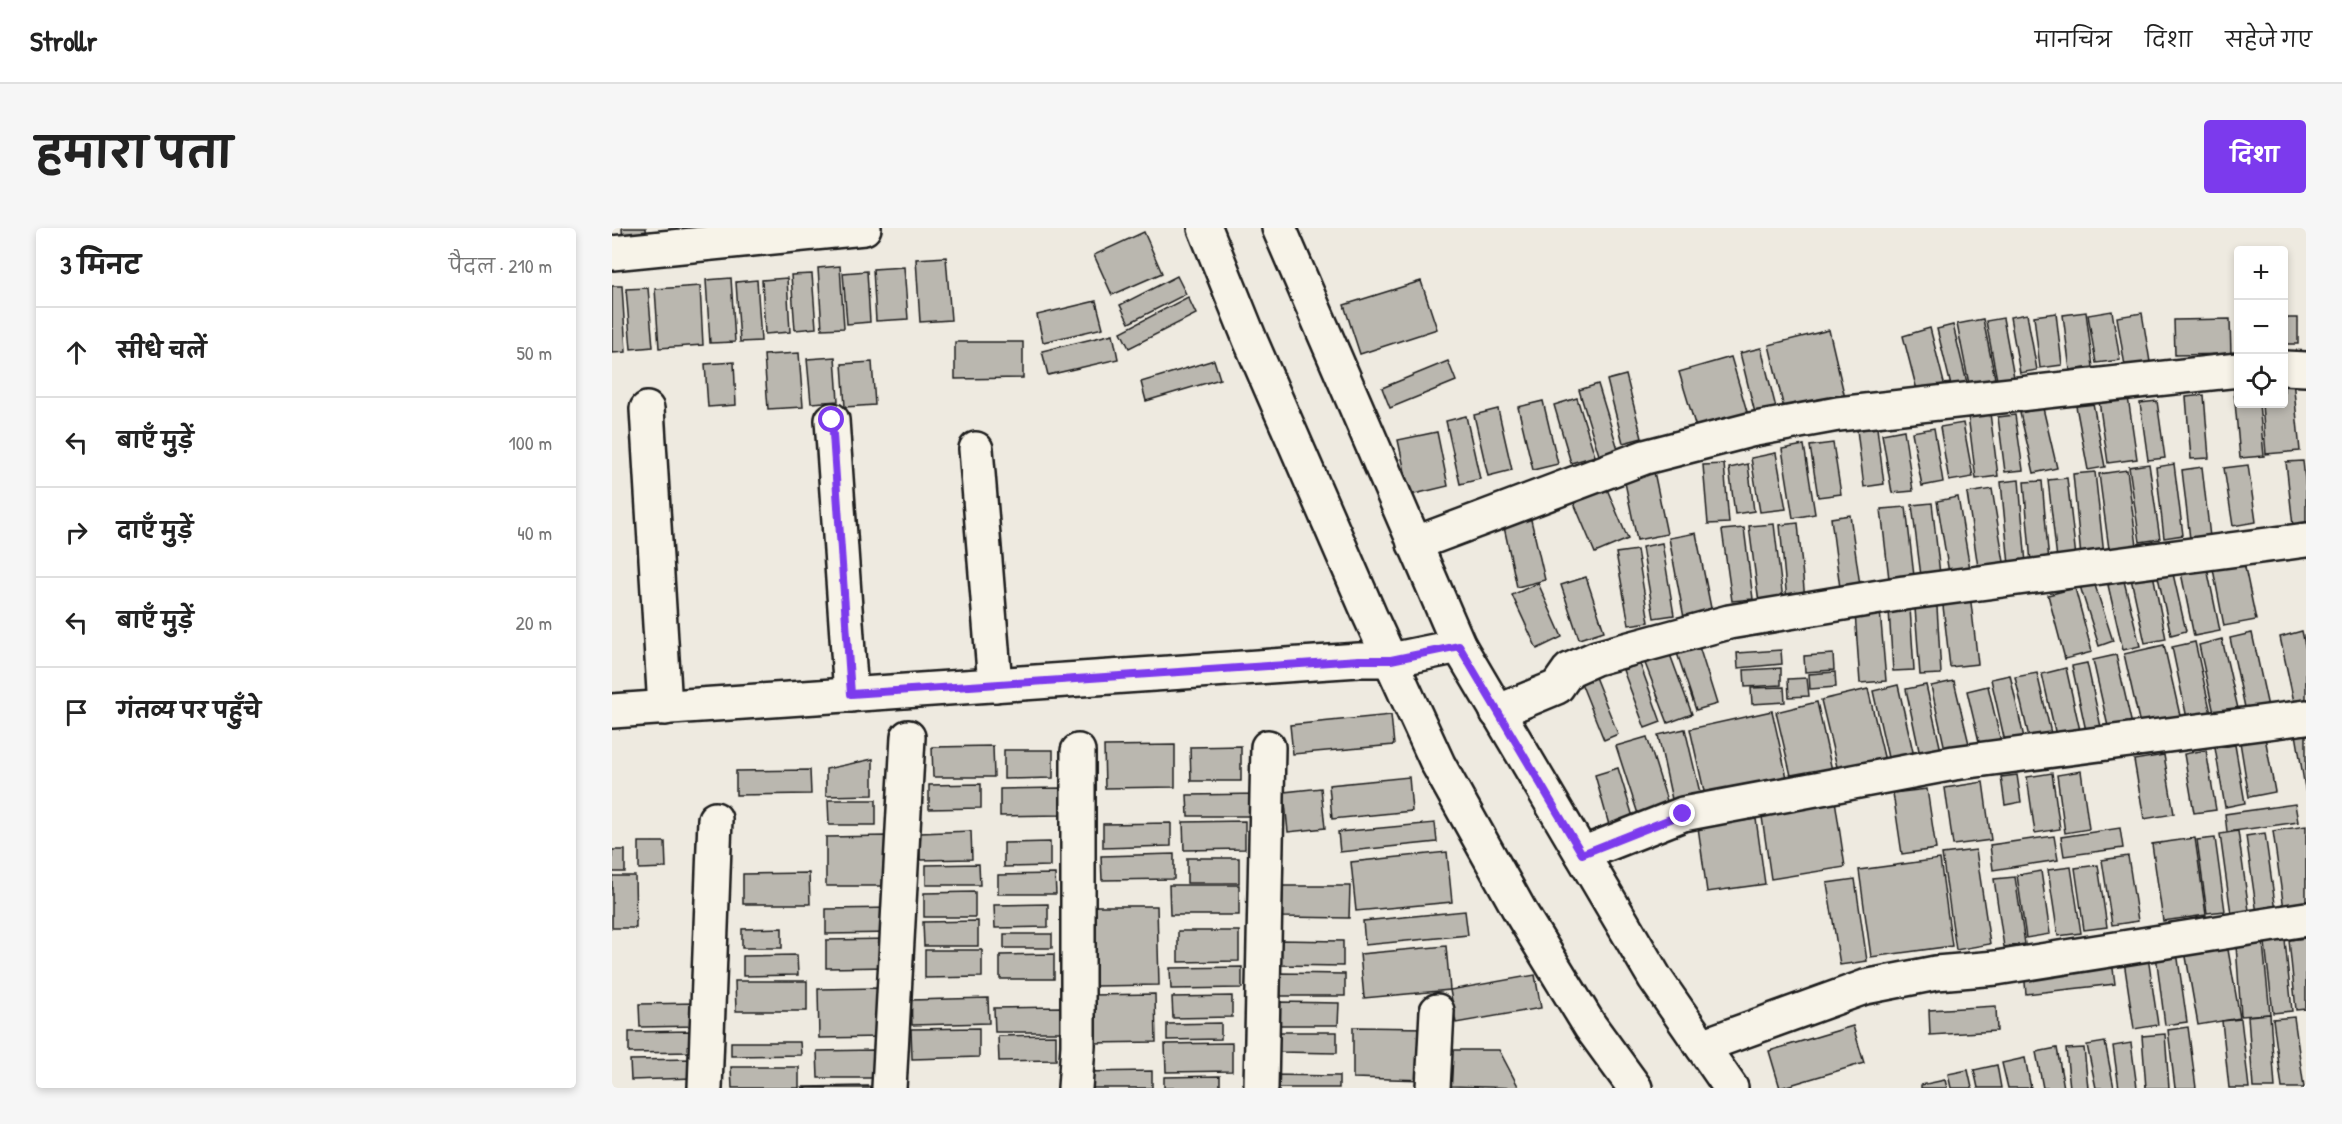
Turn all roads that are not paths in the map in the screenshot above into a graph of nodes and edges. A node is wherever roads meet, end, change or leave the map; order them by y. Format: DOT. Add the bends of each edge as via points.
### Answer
graph roads {
  1 [pos="864,228"];
  2 [pos="1205,228"];
  3 [pos="1279,228"];
  4 [pos="612,253"];
  5 [pos="2288,368"];
  6 [pos="2306,369"];
  7 [pos="2234,370"];
  8 [pos="647,409"];
  9 [pos="832,420"];
  10 [pos="976,449"];
  11 [pos="2306,540"];
  12 [pos="1414,544"];
  13 [pos="1459,646"];
  14 [pos="1391,660"];
  15 [pos="995,685"];
  16 [pos="851,694"];
  17 [pos="665,708"];
  18 [pos="612,711"];
  19 [pos="1497,712"];
  20 [pos="2306,717"];
  21 [pos="908,737"];
  22 [pos="1268,747"];
  23 [pos="1078,751"];
  24 [pos="716,819"];
  25 [pos="1582,854"];
  26 [pos="2306,919"];
  27 [pos="1437,1011"];
  28 [pos="1702,1046"];
  29 [pos="705,1088"];
  30 [pos="889,1088"];
  31 [pos="1075,1088"];
  32 [pos="1262,1088"];
  33 [pos="1433,1088"];
  34 [pos="1635,1088"];
  35 [pos="1731,1088"];
  1 -- 4 [label="street"];
  2 -- 14 [label="street"];
  3 -- 12 [label="street"];
  5 -- 6 [label="street"];
  7 -- 12 [label="street" via="1838,414 1750,430 1645,457"];
  8 -- 17 [label="street"];
  9 -- 16 [label="street"];
  10 -- 15 [label="street"];
  11 -- 19 [label="street" via="1904,593 1729,622 1596,658 1569,670 1557,687"];
  12 -- 13 [label="street"];
  13 -- 14 [label="street"];
  13 -- 19 [label="street"];
  14 -- 15 [label="street"];
  14 -- 34 [label="street" via="1438,764 1521,914 1590,1026"];
  15 -- 16 [label="street"];
  16 -- 17 [label="street"];
  17 -- 18 [label="street"];
  19 -- 25 [label="street"];
  20 -- 25 [label="street" via="1954,763 1683,814"];
  21 -- 30 [label="street"];
  22 -- 32 [label="street"];
  23 -- 31 [label="street"];
  24 -- 29 [label="street"];
  25 -- 28 [label="street" via="1655,978"];
  26 -- 28 [label="street" via="1996,968 1936,973 1865,987"];
  27 -- 33 [label="street"];
  28 -- 35 [label="street"];
}
